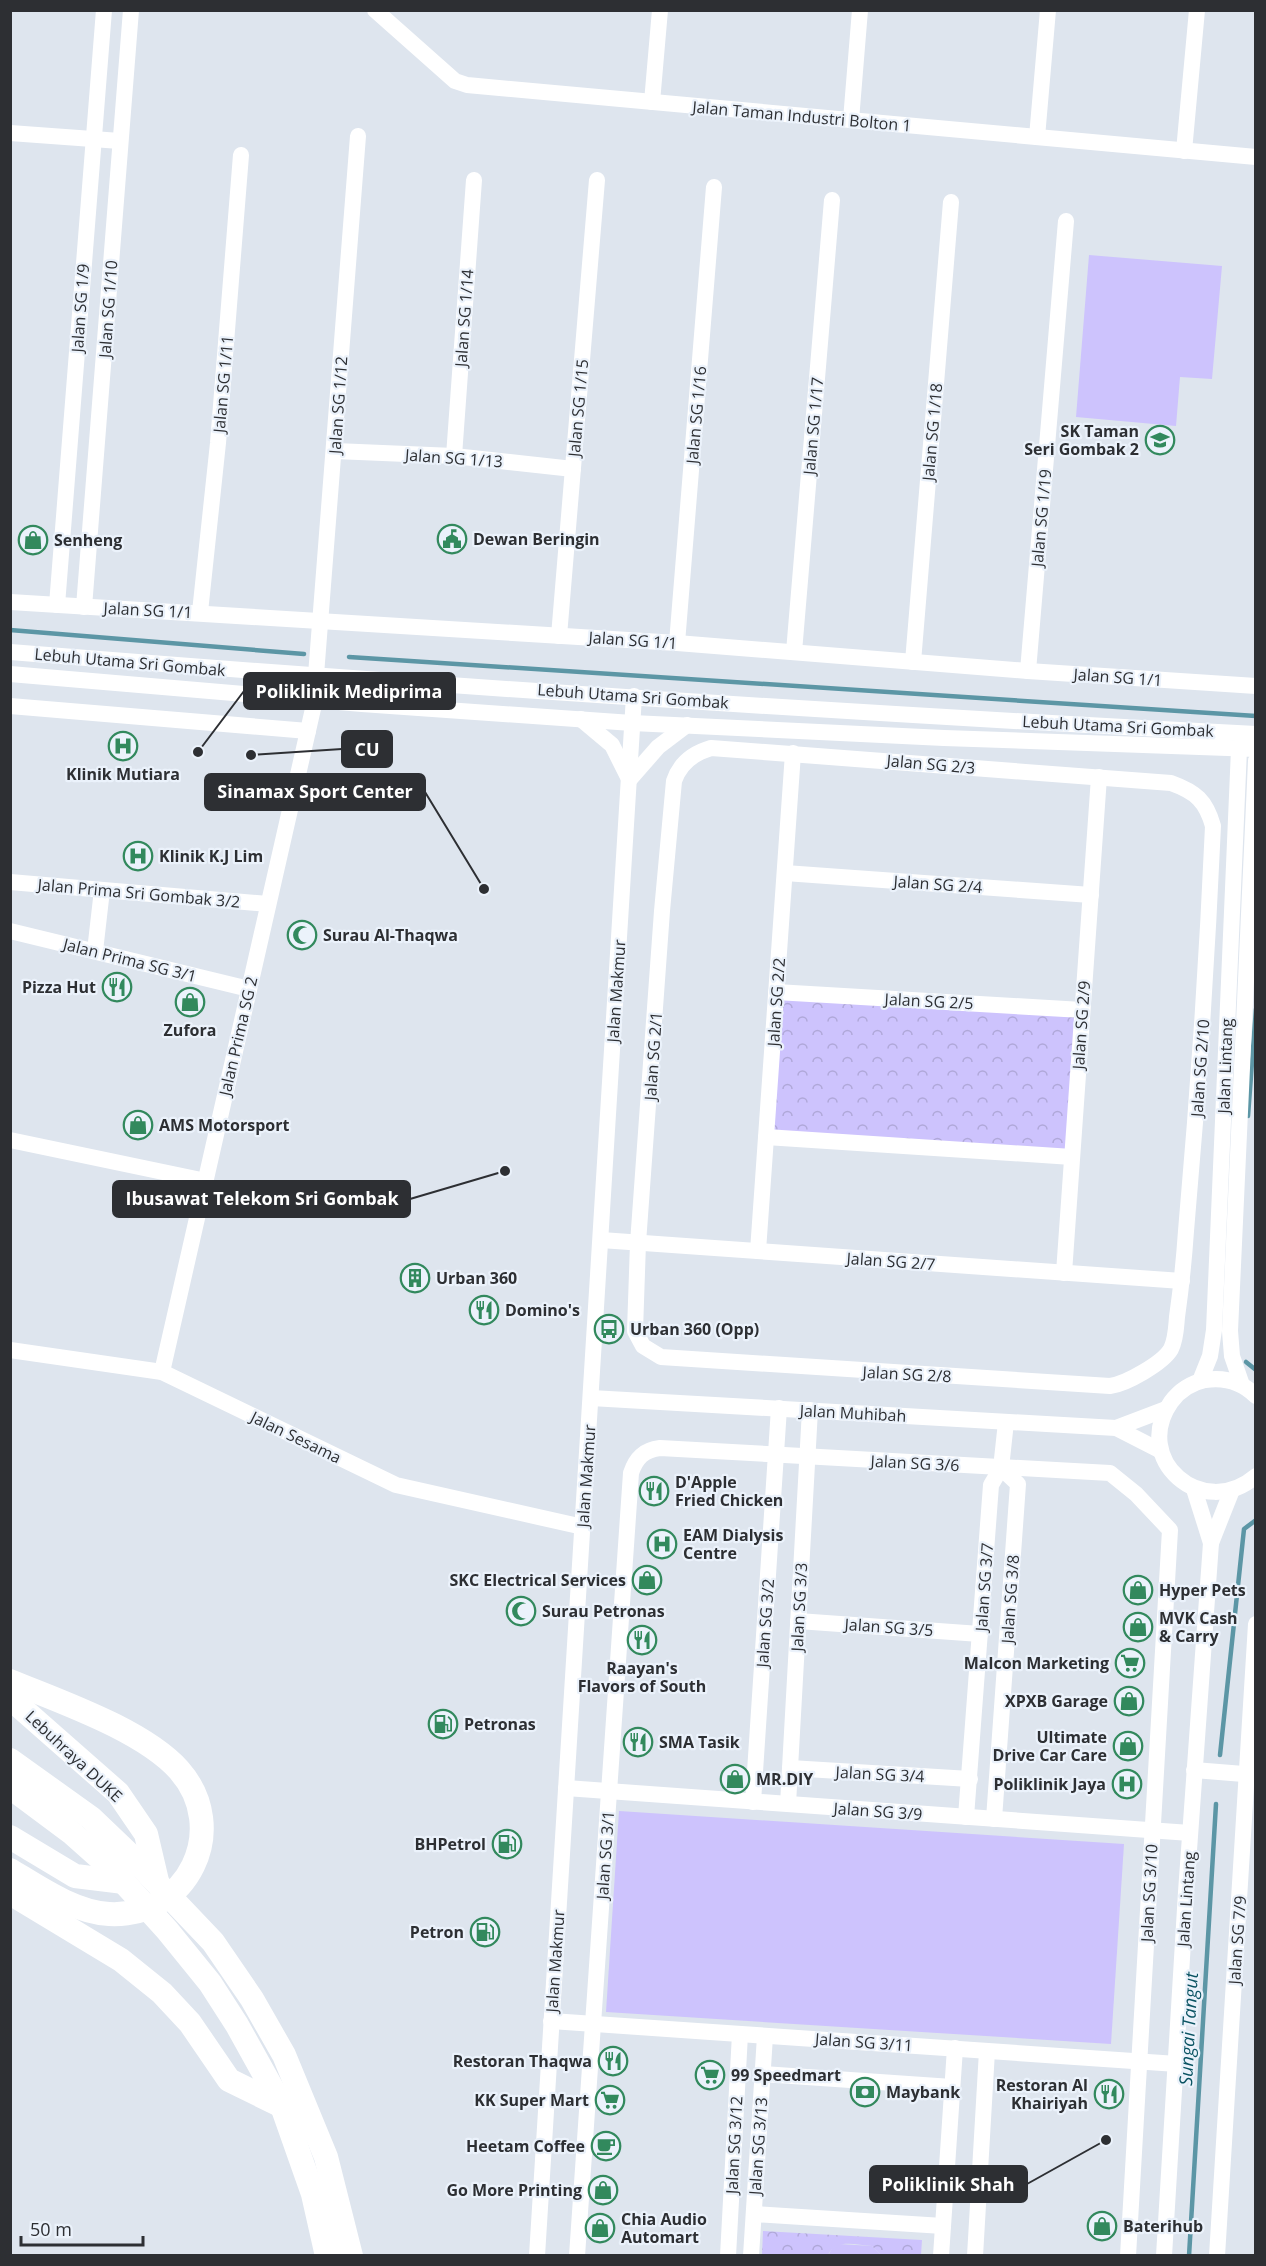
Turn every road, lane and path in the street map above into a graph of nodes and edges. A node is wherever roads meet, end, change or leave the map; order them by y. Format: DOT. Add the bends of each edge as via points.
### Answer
graph roads {
  1 [pos="104,10"];
  2 [pos="131,10"];
  3 [pos="375,10"];
  4 [pos="660,10"];
  5 [pos="860,10"];
  6 [pos="1048,10"];
  7 [pos="1197,10"];
  8 [pos="652,102"];
  9 [pos="851,120"];
  10 [pos="10,133"];
  11 [pos="358,136"];
  12 [pos="1037,137"];
  13 [pos="94,139"];
  14 [pos="120,141"];
  15 [pos="1184,151"];
  16 [pos="241,155"];
  17 [pos="1256,157"];
  18 [pos="474,180"];
  19 [pos="597,180"];
  20 [pos="714,187"];
  21 [pos="832,200"];
  22 [pos="951,202"];
  23 [pos="1066,221"];
  24 [pos="71,432"];
  25 [pos="98,434"];
  26 [pos="335,452"];
  27 [pos="454,456"];
  28 [pos="573,469"];
  29 [pos="10,602"];
  30 [pos="57,605"];
  31 [pos="84,607"];
  32 [pos="200,612"];
  33 [pos="321,621"];
  34 [pos="559,636"];
  35 [pos="677,643"];
  36 [pos="10,652"];
  37 [pos="794,652"];
  38 [pos="913,662"];
  39 [pos="1028,671"];
  40 [pos="10,674"];
  41 [pos="316,675"];
  42 [pos="1256,686"];
  43 [pos="634,696"];
  44 [pos="315,700"];
  45 [pos="10,706"];
  46 [pos="581,719"];
  47 [pos="632,723"];
  48 [pos="688,725"];
  49 [pos="308,731"];
  50 [pos="1256,734"];
  51 [pos="944,738"];
  52 [pos="1247,749"];
  53 [pos="793,753"];
  54 [pos="1256,761"];
  55 [pos="942,765"];
  56 [pos="1099,777"];
  57 [pos="630,779"];
  58 [pos="674,781"];
  59 [pos="1199,798"];
  60 [pos="785,873"];
  61 [pos="10,882"];
  62 [pos="102,890"];
  63 [pos="1091,895"];
  64 [pos="268,904"];
  65 [pos="10,931"];
  66 [pos="95,951"];
  67 [pos="249,989"];
  68 [pos="776,992"];
  69 [pos="1082,1010"];
  70 [pos="766,1137"];
  71 [pos="10,1140"];
  72 [pos="1072,1157"];
  73 [pos="206,1181"];
  74 [pos="601,1240"];
  75 [pos="639,1243"];
  76 [pos="758,1251"];
  77 [pos="1064,1273"];
  78 [pos="1182,1281"];
  79 [pos="635,1331"];
  80 [pos="1174,1340"];
  81 [pos="10,1350"];
  82 [pos="162,1372"];
  83 [pos="1200,1381"];
  84 [pos="1242,1385"];
  85 [pos="1256,1396"];
  86 [pos="591,1398"];
  87 [pos="779,1408"];
  88 [pos="1166,1409"];
  89 [pos="810,1410"];
  90 [pos="1006,1422"];
  91 [pos="1116,1428"];
  92 [pos="1161,1451"];
  93 [pos="640,1456"];
  94 [pos="777,1456"];
  95 [pos="807,1458"];
  96 [pos="1001,1468"];
  97 [pos="1256,1476"];
  98 [pos="1194,1489"];
  99 [pos="1232,1490"];
  100 [pos="583,1527"];
  101 [pos="1170,1530"];
  102 [pos="1211,1543"];
  103 [pos="798,1621"];
  104 [pos="1256,1624"];
  105 [pos="981,1634"];
  106 [pos="1255,1656"];
  107 [pos="10,1681"];
  108 [pos="10,1698"];
  109 [pos="10,1760"];
  110 [pos="790,1768"];
  111 [pos="1194,1770"];
  112 [pos="1252,1774"];
  113 [pos="970,1779"];
  114 [pos="10,1787"];
  115 [pos="566,1788"];
  116 [pos="610,1791"];
  117 [pos="753,1802"];
  118 [pos="788,1804"];
  119 [pos="966,1817"];
  120 [pos="994,1819"];
  121 [pos="1153,1831"];
  122 [pos="1190,1833"];
  123 [pos="10,1837"];
  124 [pos="10,1870"];
  125 [pos="124,1882"];
  126 [pos="157,1883"];
  127 [pos="10,1893"];
  128 [pos="551,2021"];
  129 [pos="594,2024"];
  130 [pos="740,2034"];
  131 [pos="765,2036"];
  132 [pos="955,2048"];
  133 [pos="987,2051"];
  134 [pos="1139,2061"];
  135 [pos="1177,2064"];
  136 [pos="763,2074"];
  137 [pos="952,2087"];
  138 [pos="282,2106"];
  139 [pos="754,2214"];
  140 [pos="943,2226"];
  141 [pos="355,2250"];
  142 [pos="327,2256"];
  143 [pos="537,2256"];
  144 [pos="577,2256"];
  145 [pos="728,2256"];
  146 [pos="751,2256"];
  147 [pos="942,2256"];
  148 [pos="975,2256"];
  149 [pos="1128,2256"];
  150 [pos="1164,2256"];
  151 [pos="1217,2256"];
  1 -- 13 [label="street, Jalan SG 1/9"];
  2 -- 14 [label="street, Jalan SG 1/10"];
  3 -- 8 [label="street, Jalan Taman Industri Bolton 1" via="454,81"];
  4 -- 8 [label="street"];
  5 -- 9 [label="street"];
  6 -- 12 [label="street"];
  7 -- 15 [label="street"];
  8 -- 9 [label="street, Jalan Taman Industri Bolton 1"];
  9 -- 12 [label="street, Jalan Taman Industri Bolton 1"];
  10 -- 13 [label="street"];
  11 -- 26 [label="street, Jalan SG 1/12"];
  12 -- 15 [label="street, Jalan Taman Industri Bolton 1"];
  13 -- 14 [label="street"];
  13 -- 24 [label="street, Jalan SG 1/9"];
  14 -- 25 [label="street, Jalan SG 1/10"];
  15 -- 17 [label="street, Jalan Taman Industri Bolton 1"];
  16 -- 32 [label="street, Jalan SG 1/11"];
  18 -- 27 [label="street, Jalan SG 1/14"];
  19 -- 28 [label="street, Jalan SG 1/15"];
  20 -- 35 [label="street, Jalan SG 1/16"];
  21 -- 37 [label="street, Jalan SG 1/17"];
  22 -- 38 [label="street, Jalan SG 1/18"];
  23 -- 39 [label="street, Jalan SG 1/19"];
  24 -- 25 [label="street"];
  24 -- 30 [label="street, Jalan SG 1/9"];
  25 -- 31 [label="street, Jalan SG 1/10"];
  26 -- 27 [label="street, Jalan SG 1/13"];
  26 -- 33 [label="street, Jalan SG 1/12"];
  27 -- 28 [label="street, Jalan SG 1/13"];
  28 -- 34 [label="street, Jalan SG 1/15"];
  29 -- 30 [label="street, Jalan SG 1/1"];
  30 -- 31 [label="street, Jalan SG 1/1"];
  31 -- 32 [label="street, Jalan SG 1/1"];
  32 -- 33 [label="street, Jalan SG 1/1"];
  33 -- 34 [label="street, Jalan SG 1/1"];
  33 -- 41 [label="street, Jalan SG 1/12"];
  34 -- 35 [label="street, Jalan SG 1/1"];
  35 -- 37 [label="street, Jalan SG 1/1"];
  36 -- 41 [label="street, Lebuh Utama Sri Gombak"];
  37 -- 38 [label="street, Jalan SG 1/1"];
  38 -- 39 [label="street, Jalan SG 1/1"];
  39 -- 42 [label="street, Jalan SG 1/1"];
  40 -- 44 [label="street, Lebuh Utama Sri Gombak"];
  41 -- 43 [label="street, Lebuh Utama Sri Gombak"];
  43 -- 47 [label="street, Jalan Makmur"];
  43 -- 50 [label="street, Lebuh Utama Sri Gombak"];
  44 -- 46 [label="street, Lebuh Utama Sri Gombak"];
  44 -- 49 [label="street, Jalan Prima SG 2"];
  45 -- 49 [label="street"];
  46 -- 47 [label="street, Lebuh Utama Sri Gombak"];
  46 -- 57 [label="street" via="612,745"];
  47 -- 48 [label="street, Lebuh Utama Sri Gombak"];
  47 -- 57 [label="street, Jalan Makmur"];
  48 -- 51 [label="street, Lebuh Utama Sri Gombak"];
  48 -- 57 [label="street" via="658,747"];
  49 -- 64 [label="street, Jalan Prima SG 2"];
  51 -- 52 [label="street, Lebuh Utama Sri Gombak"];
  51 -- 55 [label="street"];
  52 -- 83 [label="street, Jalan Lintang" via="1214,1330 1210,1356"];
  53 -- 55 [label="street, Jalan SG 2/3"];
  53 -- 58 [label="street, Jalan SG 2/3" via="711,748 686,761"];
  53 -- 60 [label="street, Jalan SG 2/2"];
  54 -- 84 [label="street, Jalan Lintang" via="1230,1331 1232,1356"];
  55 -- 56 [label="street, Jalan SG 2/3"];
  56 -- 59 [label="street, Jalan SG 2/3" via="1171,783"];
  56 -- 63 [label="street, Jalan SG 2/9"];
  57 -- 74 [label="street, Jalan Makmur"];
  58 -- 75 [label="street, Jalan SG 2/1"];
  59 -- 78 [label="street, Jalan SG 2/10" via="1209,810 1213,826 1208,945"];
  60 -- 63 [label="street, Jalan SG 2/4"];
  60 -- 68 [label="street, Jalan SG 2/2"];
  61 -- 62 [label="street, Jalan Prima Sri Gombak 3/2"];
  62 -- 64 [label="street, Jalan Prima Sri Gombak 3/2"];
  62 -- 66 [label="street"];
  63 -- 69 [label="street, Jalan SG 2/9"];
  64 -- 67 [label="street, Jalan Prima SG 2"];
  65 -- 66 [label="street, Jalan Prima SG 3/1"];
  66 -- 67 [label="street, Jalan Prima SG 3/1"];
  67 -- 73 [label="street, Jalan Prima SG 2"];
  68 -- 69 [label="street, Jalan SG 2/5"];
  68 -- 70 [label="street, Jalan SG 2/2"];
  69 -- 72 [label="street, Jalan SG 2/9"];
  70 -- 72 [label="street"];
  70 -- 76 [label="street, Jalan SG 2/2"];
  71 -- 73 [label="street"];
  72 -- 77 [label="street, Jalan SG 2/9"];
  73 -- 82 [label="street, Jalan Prima SG 2"];
  74 -- 75 [label="street, Jalan SG 2/7"];
  74 -- 86 [label="street, Jalan Makmur"];
  75 -- 76 [label="street, Jalan SG 2/7"];
  75 -- 79 [label="street, Jalan SG 2/1"];
  76 -- 77 [label="street, Jalan SG 2/7"];
  77 -- 78 [label="street, Jalan SG 2/7"];
  78 -- 80 [label="street, Jalan SG 2/10"];
  79 -- 80 [label="street, Jalan SG 2/8" via="642,1346 661,1357 1110,1386 1127,1382 1158,1361 1170,1351"];
  81 -- 82 [label="street, Jalan Sesama"];
  82 -- 100 [label="street, Jalan Sesama" via="396,1485"];
  83 -- 84 [label="street" via="1228,1380"];
  83 -- 88 [label="street" via="1180,1392"];
  84 -- 85 [label="street"];
  86 -- 87 [label="street, Jalan Muhibah"];
  86 -- 100 [label="street, Jalan Makmur"];
  87 -- 89 [label="street, Jalan Muhibah"];
  87 -- 94 [label="street, Jalan SG 3/2"];
  88 -- 91 [label="street, Jalan Muhibah"];
  88 -- 92 [label="street" via="1159,1429"];
  89 -- 90 [label="street, Jalan Muhibah"];
  89 -- 95 [label="street, Jalan SG 3/3"];
  90 -- 91 [label="street, Jalan Muhibah"];
  90 -- 96 [label="street"];
  91 -- 92 [label="street, Jalan Muhibah"];
  92 -- 98 [label="street" via="1173,1474"];
  93 -- 94 [label="street, Jalan SG 3/6" via="660,1448"];
  93 -- 116 [label="street, Jalan SG 3/1" via="631,1473"];
  94 -- 95 [label="street, Jalan SG 3/6"];
  94 -- 117 [label="street, Jalan SG 3/2"];
  95 -- 96 [label="street, Jalan SG 3/6"];
  95 -- 103 [label="street, Jalan SG 3/3"];
  96 -- 101 [label="street, Jalan SG 3/6" via="1110,1473"];
  96 -- 105 [label="street, Jalan SG 3/7" via="991,1485"];
  96 -- 120 [label="street, Jalan SG 3/8" via="1018,1484"];
  97 -- 99 [label="street"];
  98 -- 99 [label="street" via="1220,1493"];
  98 -- 102 [label="street, Jalan Lintang"];
  99 -- 102 [label="street, Jalan Lintang"];
  100 -- 115 [label="street, Jalan Makmur"];
  101 -- 121 [label="street, Jalan SG 3/10"];
  102 -- 111 [label="street, Jalan Lintang"];
  103 -- 105 [label="street, Jalan SG 3/5"];
  103 -- 110 [label="street, Jalan SG 3/3"];
  104 -- 106 [label="street, Jalan SG 7/9"];
  105 -- 113 [label="street, Jalan SG 3/7"];
  106 -- 112 [label="street, Jalan SG 7/9"];
  107 -- 124 [label="highway" via="129,1733 164,1755 192,1791 200,1812 202,1834 188,1878 172,1895 131,1913 86,1910"];
  108 -- 126 [label="highway, Lebuhraya DUKE" via="118,1793 146,1834"];
  109 -- 126 [label="highway" via="91,1818"];
  110 -- 113 [label="street, Jalan SG 3/4"];
  110 -- 118 [label="street, Jalan SG 3/3"];
  111 -- 112 [label="street"];
  111 -- 122 [label="street, Jalan Lintang"];
  112 -- 151 [label="street, Jalan SG 7/9"];
  113 -- 119 [label="street, Jalan SG 3/7"];
  114 -- 125 [label="highway" via="73,1834"];
  115 -- 116 [label="street, Jalan SG 3/9"];
  115 -- 128 [label="street, Jalan Makmur"];
  116 -- 117 [label="street, Jalan SG 3/9"];
  116 -- 129 [label="street, Jalan SG 3/1"];
  117 -- 118 [label="street, Jalan SG 3/9"];
  118 -- 119 [label="street, Jalan SG 3/9"];
  119 -- 120 [label="street, Jalan SG 3/9"];
  120 -- 121 [label="street, Jalan SG 3/9"];
  121 -- 122 [label="street, Jalan SG 3/9"];
  121 -- 134 [label="street, Jalan SG 3/10"];
  122 -- 135 [label="street, Jalan Lintang"];
  123 -- 125 [label="highway" via="75,1876"];
  125 -- 138 [label="highway" via="210,1983"];
  126 -- 141 [label="highway" via="213,1942 284,2055 326,2157"];
  127 -- 138 [label="highway" via="121,1960 162,1993 190,2024 229,2080"];
  128 -- 129 [label="street, Jalan SG 3/11"];
  128 -- 143 [label="street, Jalan Makmur"];
  129 -- 130 [label="street, Jalan SG 3/11"];
  129 -- 144 [label="street, Jalan SG 3/1"];
  130 -- 131 [label="street, Jalan SG 3/11"];
  130 -- 145 [label="street, Jalan SG 3/12"];
  131 -- 132 [label="street, Jalan SG 3/11"];
  131 -- 136 [label="street, Jalan SG 3/13"];
  132 -- 133 [label="street, Jalan SG 3/11"];
  132 -- 137 [label="street"];
  133 -- 134 [label="street, Jalan SG 3/11"];
  133 -- 148 [label="street"];
  134 -- 135 [label="street, Jalan SG 3/11"];
  134 -- 149 [label="street, Jalan SG 3/10"];
  135 -- 150 [label="street, Jalan Lintang"];
  136 -- 137 [label="street"];
  136 -- 139 [label="street, Jalan SG 3/13"];
  137 -- 140 [label="street"];
  138 -- 142 [label="highway" via="313,2194"];
  139 -- 140 [label="street"];
  139 -- 146 [label="street, Jalan SG 3/13"];
  140 -- 147 [label="street"];
}
